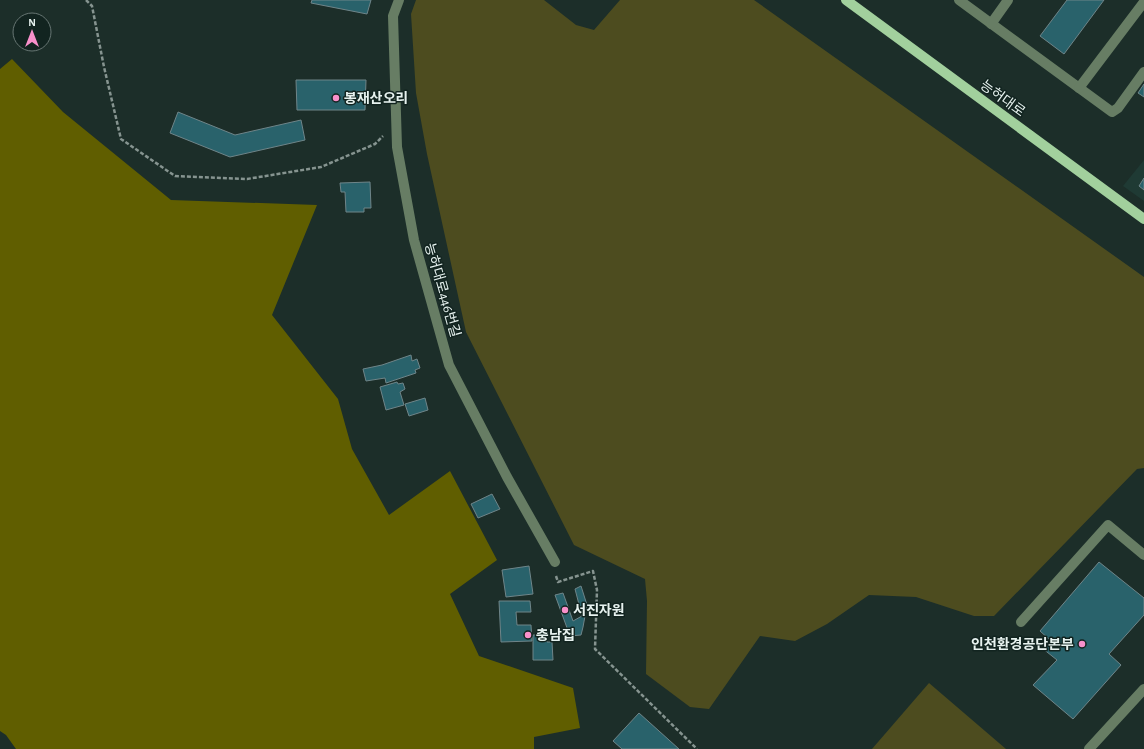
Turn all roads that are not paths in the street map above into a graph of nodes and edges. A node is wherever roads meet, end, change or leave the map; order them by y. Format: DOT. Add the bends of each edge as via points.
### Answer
graph roads {
  1 [pos="399,0"];
  2 [pos="846,0"];
  3 [pos="959,0"];
  4 [pos="1008,0"];
  5 [pos="1144,2"];
  6 [pos="991,24"];
  7 [pos="1144,72"];
  8 [pos="1079,88"];
  9 [pos="1144,219"];
  10 [pos="1144,555"];
  11 [pos="555,562"];
  12 [pos="1021,622"];
  13 [pos="1144,689"];
  14 [pos="1089,749"];
  1 -- 11 [label="street, 능허대로446번길" via="393,16 397,147 416,247 449,365"];
  2 -- 9 [label="main road, 능허대로"];
  3 -- 6 [label="street"];
  4 -- 6 [label="street"];
  5 -- 8 [label="street"];
  6 -- 8 [label="street"];
  7 -- 8 [label="street" via="1118,108 1112,112"];
  10 -- 12 [label="street" via="1108,525"];
  13 -- 14 [label="street"];
}
